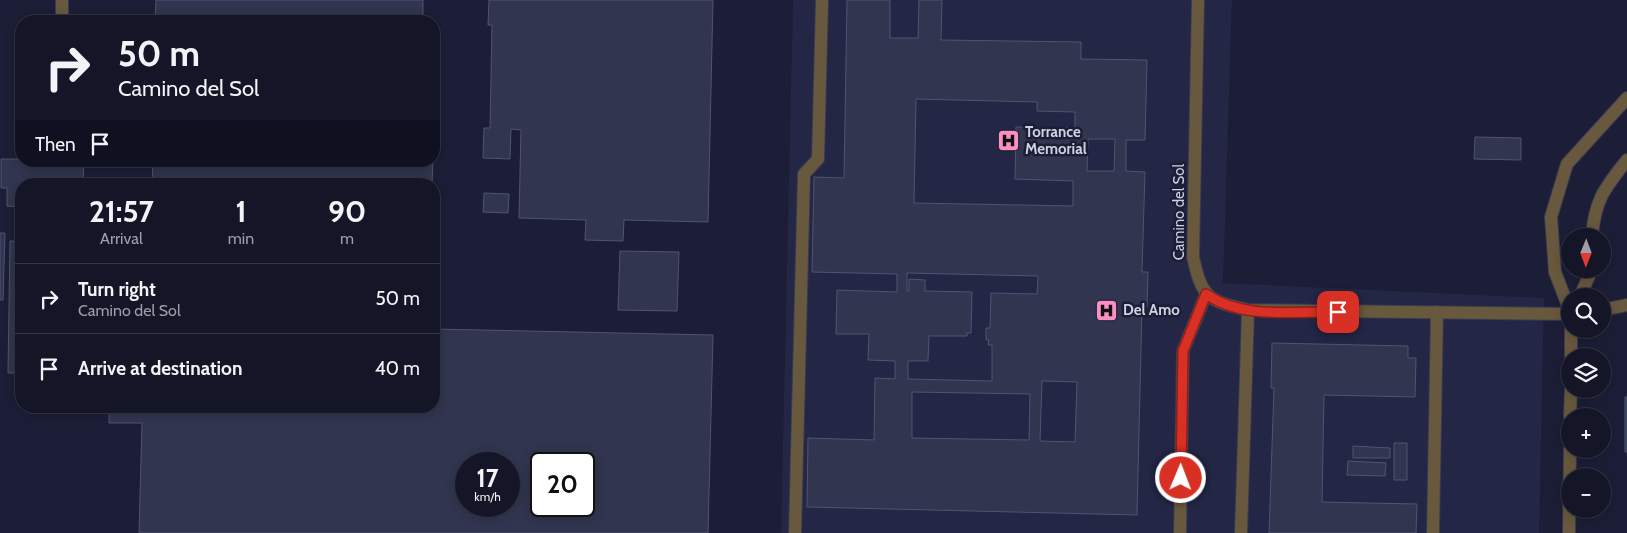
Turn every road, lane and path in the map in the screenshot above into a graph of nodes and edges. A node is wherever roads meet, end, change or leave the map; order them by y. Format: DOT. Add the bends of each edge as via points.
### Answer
graph roads {
  1 [pos="62,0"];
  2 [pos="822,0"];
  3 [pos="1198,0"];
  4 [pos="62,15"];
  5 [pos="1627,98"];
  6 [pos="1627,160"];
  7 [pos="1593,228"];
  8 [pos="1561,288"];
  9 [pos="1206,294"];
  10 [pos="1627,305"];
  11 [pos="1611,308"];
  12 [pos="1248,310"];
  13 [pos="1437,312"];
  14 [pos="1561,312"];
  15 [pos="1570,458"];
  16 [pos="795,533"];
  17 [pos="1180,533"];
  18 [pos="1242,533"];
  19 [pos="1433,533"];
  20 [pos="1569,533"];
  1 -- 4 [label="street"];
  2 -- 16 [label="street" via="818,159 804,174"];
  3 -- 9 [label="street, Camino del Sol" via="1193,257"];
  5 -- 8 [label="street" via="1568,164 1552,217 1555,272"];
  6 -- 7 [label="street" via="1606,188 1594,212"];
  9 -- 12 [label="street" via="1219,303"];
  9 -- 17 [label="street" via="1183,351"];
  10 -- 11 [label="street"];
  12 -- 13 [label="street"];
  12 -- 18 [label="street"];
  13 -- 14 [label="street"];
  13 -- 19 [label="street"];
  15 -- 20 [label="street"];
}
